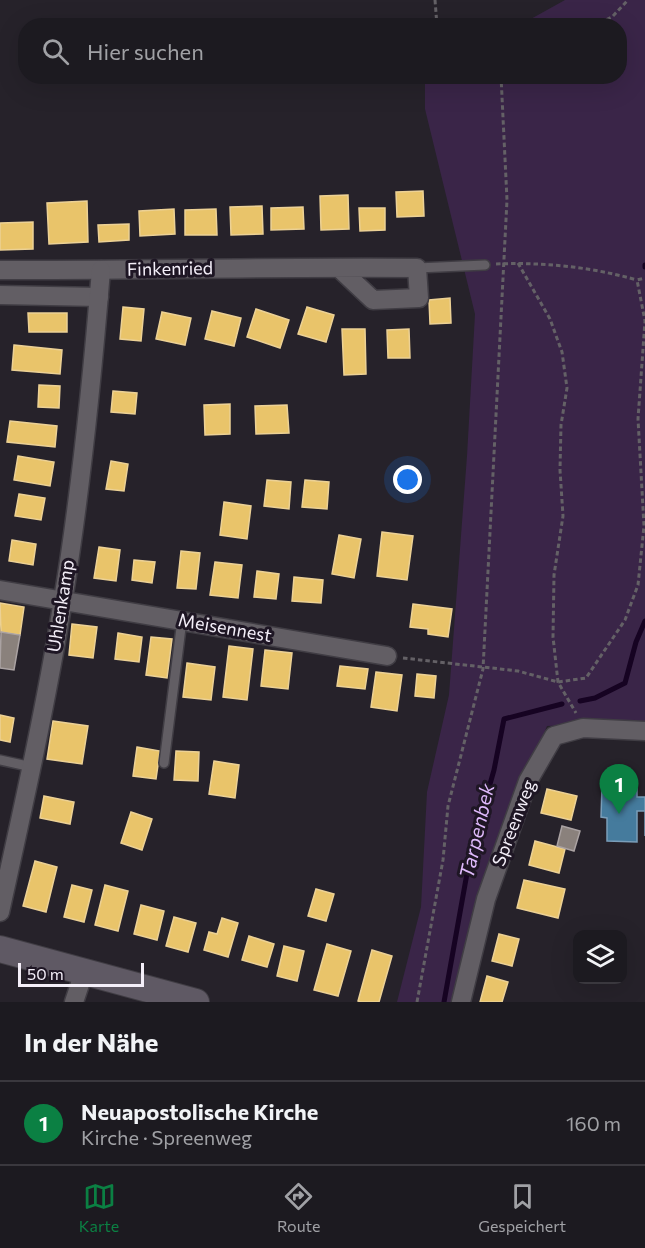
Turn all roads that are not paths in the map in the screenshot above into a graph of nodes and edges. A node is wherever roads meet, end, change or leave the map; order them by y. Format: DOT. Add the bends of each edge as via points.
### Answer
graph roads {
  1 [pos="485,265"];
  2 [pos="339,267"];
  3 [pos="417,268"];
  4 [pos="0,270"];
  5 [pos="101,270"];
  6 [pos="0,295"];
  7 [pos="99,297"];
  8 [pos="0,590"];
  9 [pos="63,600"];
  10 [pos="182,620"];
  11 [pos="387,656"];
  12 [pos="645,731"];
  13 [pos="0,760"];
  14 [pos="164,764"];
  15 [pos="32,767"];
  16 [pos="0,912"];
  17 [pos="0,950"];
  18 [pos="84,972"];
  19 [pos="74,1002"];
  20 [pos="196,1002"];
  21 [pos="460,1002"];
  1 -- 3 [label="lane, Finkenried"];
  2 -- 3 [label="street, Finkenried"];
  2 -- 3 [label="street" via="373,300 419,298"];
  2 -- 5 [label="street, Finkenried"];
  4 -- 5 [label="street, Finkenried"];
  5 -- 7 [label="street, Uhlenkamp"];
  6 -- 7 [label="street"];
  7 -- 9 [label="street, Uhlenkamp" via="86,434"];
  8 -- 9 [label="street, Meisennest"];
  9 -- 10 [label="street, Meisennest"];
  9 -- 15 [label="street, Uhlenkamp"];
  10 -- 11 [label="street, Meisennest"];
  10 -- 14 [label="lane"];
  12 -- 21 [label="street, Spreenweg" via="584,728 554,736 528,781 486,899"];
  13 -- 15 [label="lane"];
  15 -- 16 [label="street, Uhlenkamp"];
  17 -- 18 [label="main road"];
  18 -- 19 [label="street"];
  18 -- 20 [label="main road"];
}
